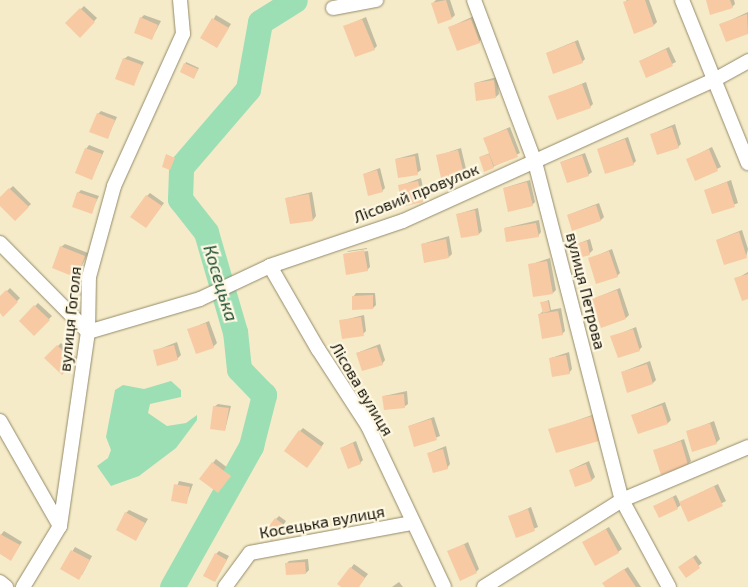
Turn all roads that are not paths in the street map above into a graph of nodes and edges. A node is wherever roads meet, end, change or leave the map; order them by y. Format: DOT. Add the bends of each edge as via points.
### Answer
graph roads {
  1 [pos="180,0"];
  2 [pos="376,0"];
  3 [pos="474,0"];
  4 [pos="682,0"];
  5 [pos="333,8"];
  6 [pos="748,61"];
  7 [pos="716,79"];
  8 [pos="535,162"];
  9 [pos="748,163"];
  10 [pos="0,243"];
  11 [pos="270,266"];
  12 [pos="88,332"];
  13 [pos="0,421"];
  14 [pos="748,447"];
  15 [pos="622,500"];
  16 [pos="412,523"];
  17 [pos="60,526"];
  18 [pos="0,582"];
  19 [pos="6,587"];
  20 [pos="23,587"];
  21 [pos="224,587"];
  22 [pos="444,587"];
  23 [pos="484,587"];
  24 [pos="669,587"];
  1 -- 12 [label="street, вулиця Гоголя" via="183,34 114,186 89,276"];
  2 -- 5 [label="street"];
  3 -- 8 [label="street, вулиця Петрова"];
  4 -- 7 [label="street"];
  6 -- 7 [label="street, Лісовий провулок"];
  7 -- 8 [label="street, Лісовий провулок"];
  7 -- 9 [label="street"];
  8 -- 11 [label="street, Лісовий провулок" via="403,221"];
  8 -- 15 [label="street, вулиця Петрова"];
  10 -- 12 [label="street"];
  11 -- 12 [label="street, Лісовий провулок" via="200,300"];
  11 -- 16 [label="street, Лісова вулиця" via="368,426"];
  12 -- 17 [label="street, вулиця Гоголя"];
  13 -- 17 [label="street"];
  14 -- 15 [label="street"];
  15 -- 23 [label="street"];
  15 -- 24 [label="street, вулиця Петрова"];
  16 -- 21 [label="street, Косецька вулиця" via="250,553"];
  16 -- 22 [label="street, Лісова вулиця"];
  17 -- 20 [label="street, вулиця Гоголя"];
  18 -- 19 [label="street"];
}
